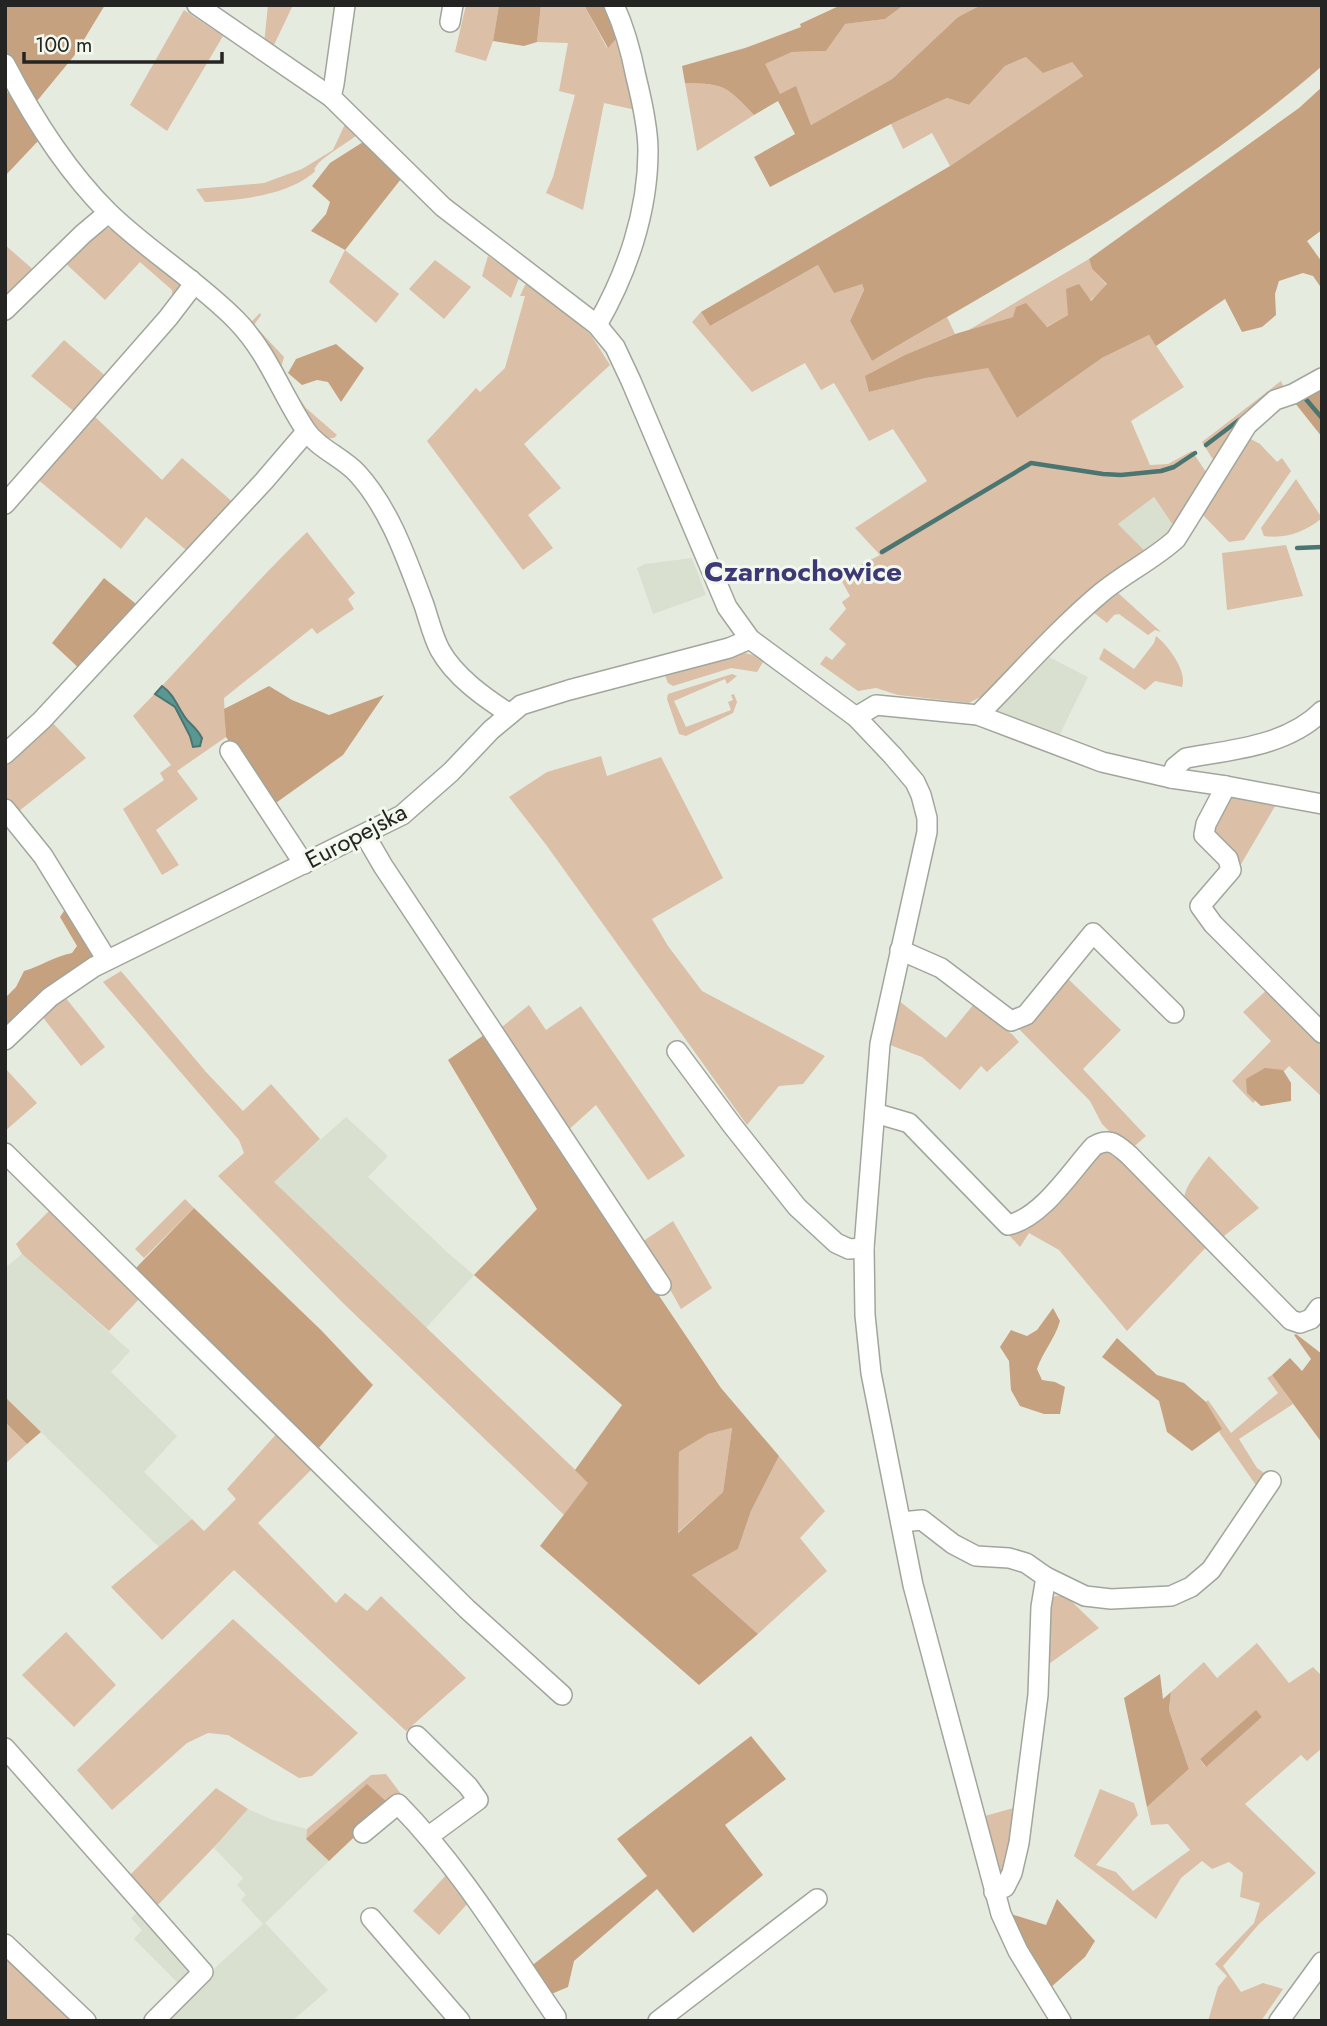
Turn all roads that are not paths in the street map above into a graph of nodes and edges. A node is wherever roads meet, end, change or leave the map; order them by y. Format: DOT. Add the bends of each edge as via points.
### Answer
graph roads {
  1 [pos="197,5"];
  2 [pos="345,5"];
  3 [pos="614,5"];
  4 [pos="8,77"];
  5 [pos="331,97"];
  6 [pos="108,213"];
  7 [pos="191,280"];
  8 [pos="5,310"];
  9 [pos="597,325"];
  10 [pos="1322,378"];
  11 [pos="306,432"];
  12 [pos="5,504"];
  13 [pos="750,639"];
  14 [pos="1322,711"];
  15 [pos="510,714"];
  16 [pos="978,715"];
  17 [pos="856,717"];
  18 [pos="230,751"];
  19 [pos="5,754"];
  20 [pos="1171,778"];
  21 [pos="1226,786"];
  22 [pos="1322,804"];
  23 [pos="5,809"];
  24 [pos="365,835"];
  25 [pos="304,864"];
  26 [pos="900,950"];
  27 [pos="107,960"];
  28 [pos="1174,1013"];
  29 [pos="1322,1033"];
  30 [pos="5,1040"];
  31 [pos="677,1051"];
  32 [pos="874,1113"];
  33 [pos="5,1153"];
  34 [pos="864,1248"];
  35 [pos="661,1285"];
  36 [pos="1319,1308"];
  37 [pos="1271,1481"];
  38 [pos="901,1522"];
  39 [pos="1046,1577"];
  40 [pos="562,1695"];
  41 [pos="417,1736"];
  42 [pos="5,1748"];
  43 [pos="363,1833"];
  44 [pos="429,1836"];
  45 [pos="994,1892"];
  46 [pos="817,1899"];
  47 [pos="371,1918"];
  48 [pos="5,1944"];
  49 [pos="1322,1962"];
  50 [pos="557,2020"];
  51 [pos="86,2021"];
  52 [pos="154,2021"];
  53 [pos="460,2021"];
  54 [pos="658,2021"];
  55 [pos="1061,2021"];
  56 [pos="1279,2021"];
  1 -- 5 [label="street"];
  2 -- 5 [label="street"];
  3 -- 9 [label="street" via="626,30 648,150 645,198 631,252"];
  4 -- 6 [label="street" via="75,176"];
  5 -- 9 [label="street" via="443,207"];
  6 -- 7 [label="street"];
  6 -- 8 [label="street"];
  7 -- 11 [label="street" via="263,351"];
  7 -- 12 [label="street" via="191,288 169,318"];
  9 -- 13 [label="street" via="615,347 631,381 727,607"];
  10 -- 16 [label="street" via="1275,400 1247,425 1176,539 1055,633"];
  11 -- 15 [label="street" via="357,472 386,514 440,650 454,670"];
  11 -- 19 [label="street" via="42,720"];
  13 -- 15 [label="street, Europejska" via="540,698"];
  13 -- 17 [label="street"];
  14 -- 20 [label="street" via="1274,740 1186,758"];
  15 -- 24 [label="street, Europejska" via="418,803"];
  16 -- 17 [label="street" via="876,705"];
  16 -- 20 [label="street" via="1102,762"];
  17 -- 26 [label="street" via="915,782 925,804 919,871"];
  18 -- 25 [label="street"];
  20 -- 21 [label="street"];
  21 -- 22 [label="street"];
  21 -- 29 [label="street" via="1204,835 1228,859 1231,870 1200,906 1213,925"];
  23 -- 27 [label="street" via="43,856"];
  24 -- 25 [label="street, Europejska"];
  24 -- 35 [label="street"];
  25 -- 27 [label="street, Europejska"];
  26 -- 28 [label="street" via="941,968 1011,1021 1026,1015 1093,933"];
  26 -- 32 [label="street" via="880,1044"];
  27 -- 30 [label="street, Europejska" via="50,997"];
  31 -- 34 [label="street" via="797,1207 836,1243 849,1249"];
  32 -- 34 [label="street"];
  32 -- 36 [label="street" via="909,1123 1008,1225 1022,1222 1036,1211 1094,1146 1113,1141 1291,1320 1311,1319"];
  33 -- 40 [label="street" via="467,1609"];
  34 -- 38 [label="street" via="871,1373"];
  37 -- 39 [label="street" via="1211,1570 1171,1597 1111,1600 1085,1596"];
  38 -- 39 [label="street" via="922,1520 976,1556 1017,1560"];
  38 -- 45 [label="street" via="924,1629"];
  39 -- 45 [label="street" via="1038,1695 1019,1843 1012,1873 1004,1887"];
  41 -- 44 [label="street" via="478,1800"];
  42 -- 52 [label="street" via="203,1972"];
  43 -- 44 [label="street" via="398,1804"];
  44 -- 50 [label="street"];
  45 -- 55 [label="street" via="1010,1937"];
  46 -- 54 [label="street"];
  47 -- 53 [label="street"];
  48 -- 51 [label="street"];
  49 -- 56 [label="street"];
}
